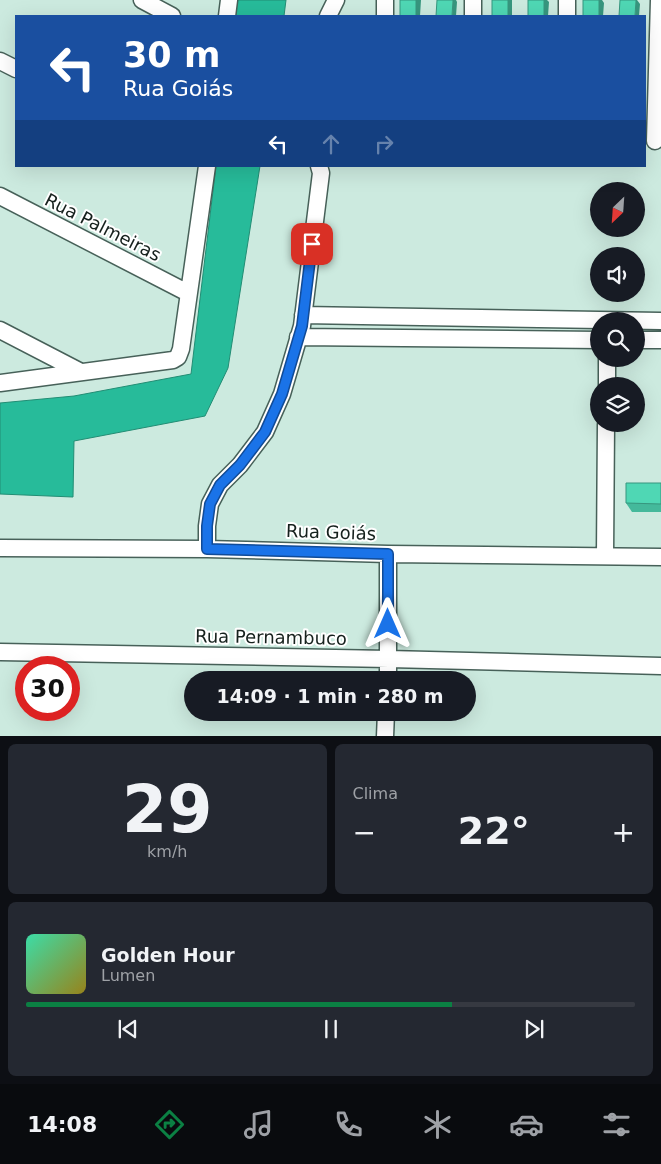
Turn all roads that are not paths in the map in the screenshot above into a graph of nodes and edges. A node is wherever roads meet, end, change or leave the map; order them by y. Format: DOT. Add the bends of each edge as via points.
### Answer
graph roads {
  1 [pos="142,0"];
  2 [pos="229,0"];
  3 [pos="336,0"];
  4 [pos="385,0"];
  5 [pos="473,0"];
  6 [pos="567,0"];
  7 [pos="659,0"];
  8 [pos="170,15"];
  9 [pos="227,15"];
  10 [pos="328,15"];
  11 [pos="385,15"];
  12 [pos="472,15"];
  13 [pos="567,15"];
  14 [pos="0,61"];
  15 [pos="15,68"];
  16 [pos="655,140"];
  17 [pos="205,167"];
  18 [pos="319,167"];
  19 [pos="0,196"];
  20 [pos="188,293"];
  21 [pos="303,315"];
  22 [pos="393,316"];
  23 [pos="486,318"];
  24 [pos="575,320"];
  25 [pos="661,322"];
  26 [pos="0,330"];
  27 [pos="298,337"];
  28 [pos="393,338"];
  29 [pos="487,339"];
  30 [pos="575,340"];
  31 [pos="590,340"];
  32 [pos="645,340"];
  33 [pos="661,340"];
  34 [pos="81,372"];
  35 [pos="0,383"];
  36 [pos="606,432"];
  37 [pos="0,548"];
  38 [pos="207,549"];
  39 [pos="388,554"];
  40 [pos="605,555"];
  41 [pos="661,557"];
  42 [pos="0,652"];
  43 [pos="388,659"];
  44 [pos="661,666"];
  45 [pos="388,671"];
  46 [pos="386,721"];
  47 [pos="386,736"];
  1 -- 8 [label="street"];
  2 -- 9 [label="street"];
  3 -- 10 [label="street"];
  4 -- 11 [label="street"];
  5 -- 12 [label="street"];
  6 -- 13 [label="street"];
  7 -- 16 [label="street"];
  14 -- 15 [label="street"];
  17 -- 20 [label="street"];
  18 -- 21 [label="street"];
  19 -- 20 [label="street, Rua Palmeiras"];
  20 -- 34 [label="street" via="178,357"];
  21 -- 22 [label="street"];
  21 -- 27 [label="street"];
  22 -- 23 [label="street"];
  22 -- 28 [label="street"];
  23 -- 24 [label="street"];
  23 -- 29 [label="street"];
  24 -- 25 [label="street"];
  24 -- 30 [label="street"];
  26 -- 34 [label="street"];
  27 -- 28 [label="street"];
  27 -- 38 [label="street" via="282,394 265,432 220,485 210,504"];
  28 -- 29 [label="street"];
  29 -- 30 [label="street"];
  30 -- 31 [label="street"];
  32 -- 33 [label="street"];
  34 -- 35 [label="street"];
  36 -- 40 [label="street"];
  37 -- 38 [label="street, Rua Goiás"];
  38 -- 39 [label="street, Rua Goiás"];
  39 -- 40 [label="street, Rua Goiás"];
  39 -- 43 [label="street"];
  40 -- 41 [label="street, Rua Goiás"];
  42 -- 43 [label="street, Rua Pernambuco"];
  43 -- 44 [label="street, Rua Pernambuco"];
  43 -- 45 [label="street"];
  46 -- 47 [label="street"];
}
